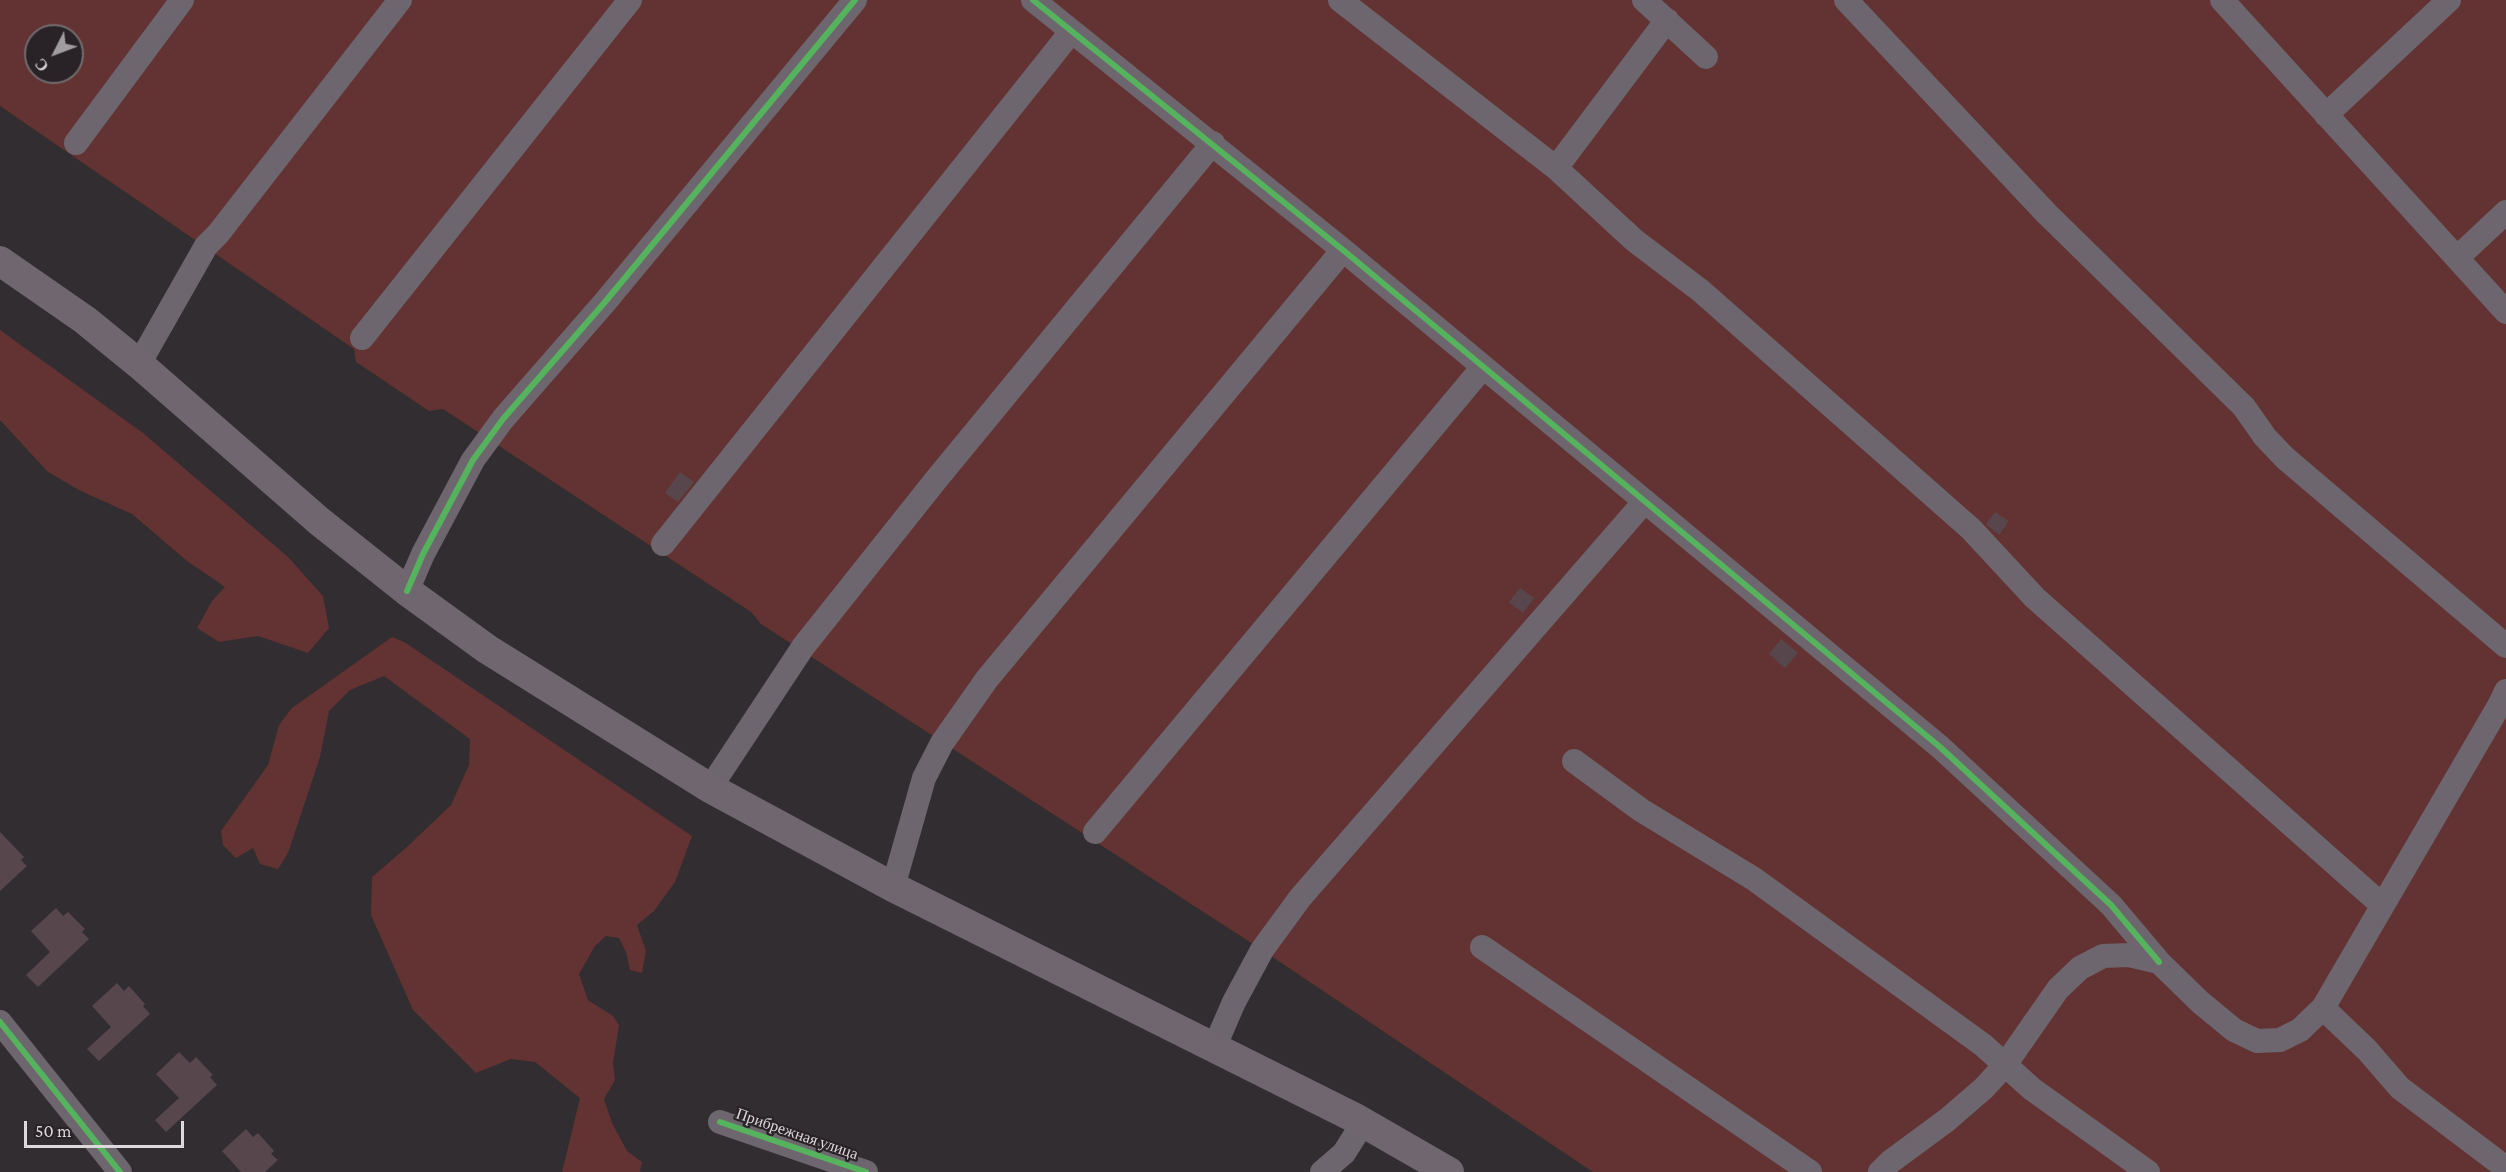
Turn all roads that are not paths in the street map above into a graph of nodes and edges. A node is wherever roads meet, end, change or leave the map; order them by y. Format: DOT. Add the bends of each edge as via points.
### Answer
graph roads {
  1 [pos="182,0"];
  2 [pos="400,0"];
  3 [pos="630,0"];
  4 [pos="855,0"];
  5 [pos="1033,0"];
  6 [pos="1340,0"];
  7 [pos="1644,0"];
  8 [pos="1846,0"];
  9 [pos="2222,0"];
  10 [pos="2449,0"];
  11 [pos="1667,20"];
  12 [pos="1071,32"];
  13 [pos="1706,57"];
  14 [pos="2326,115"];
  15 [pos="76,143"];
  16 [pos="1213,143"];
  17 [pos="1556,168"];
  18 [pos="2506,212"];
  19 [pos="1343,250"];
  20 [pos="2457,258"];
  21 [pos="0,261"];
  22 [pos="2506,312"];
  23 [pos="362,338"];
  24 [pos="139,364"];
  25 [pos="1483,367"];
  26 [pos="1645,501"];
  27 [pos="663,544"];
  28 [pos="407,591"];
  29 [pos="2506,646"];
  30 [pos="2506,691"];
  31 [pos="1574,761"];
  32 [pos="710,788"];
  33 [pos="1095,832"];
  34 [pos="893,886"];
  35 [pos="2382,905"];
  36 [pos="1482,947"];
  37 [pos="2159,962"];
  38 [pos="2323,1008"];
  39 [pos="0,1022"];
  40 [pos="1214,1048"];
  41 [pos="2005,1065"];
  42 [pos="720,1122"];
  43 [pos="1363,1123"];
  44 [pos="808,1162"];
  45 [pos="2506,1168"];
  46 [pos="120,1172"];
  47 [pos="866,1172"];
  48 [pos="1322,1172"];
  49 [pos="1449,1172"];
  50 [pos="1810,1172"];
  51 [pos="1881,1172"];
  52 [pos="2148,1172"];
  1 -- 15 [label="street"];
  2 -- 24 [label="street" via="206,246"];
  3 -- 23 [label="street"];
  4 -- 28 [label="street" via="503,419 473,460"];
  5 -- 12 [label="street"];
  6 -- 17 [label="street"];
  7 -- 11 [label="street"];
  8 -- 29 [label="street" via="2046,213 2244,407 2285,458"];
  9 -- 14 [label="street"];
  10 -- 14 [label="street"];
  11 -- 13 [label="street"];
  11 -- 17 [label="street"];
  12 -- 16 [label="street"];
  12 -- 27 [label="street"];
  14 -- 20 [label="street"];
  16 -- 19 [label="street"];
  16 -- 32 [label="street" via="803,647"];
  17 -- 35 [label="street" via="1634,240 1701,291 1971,529 2035,598"];
  18 -- 20 [label="street"];
  19 -- 25 [label="street"];
  19 -- 34 [label="street" via="987,679 942,743 924,778"];
  20 -- 22 [label="street"];
  21 -- 24 [label="main road" via="85,320"];
  24 -- 28 [label="main road" via="311,514"];
  25 -- 26 [label="street"];
  25 -- 33 [label="street"];
  26 -- 37 [label="street" via="1940,747 2111,905"];
  26 -- 40 [label="street" via="1300,898 1262,950"];
  28 -- 32 [label="main road" via="487,649"];
  30 -- 35 [label="street"];
  31 -- 41 [label="street" via="1641,810 1754,879"];
  32 -- 34 [label="main road"];
  34 -- 40 [label="main road"];
  35 -- 38 [label="street"];
  36 -- 50 [label="street"];
  37 -- 38 [label="street" via="2234,1030 2257,1041 2280,1040 2300,1030"];
  37 -- 41 [label="street" via="2129,955 2103,956 2080,968 2058,989"];
  38 -- 45 [label="street" via="2400,1088"];
  39 -- 46 [label="street"];
  40 -- 43 [label="main road"];
  41 -- 51 [label="street" via="1977,1095"];
  41 -- 52 [label="street" via="2032,1089"];
  42 -- 44 [label="street, Прибрежная улица"];
  43 -- 48 [label="street" via="1344,1153"];
  43 -- 49 [label="main road"];
  44 -- 47 [label="street, Прибрежная улица"];
}
